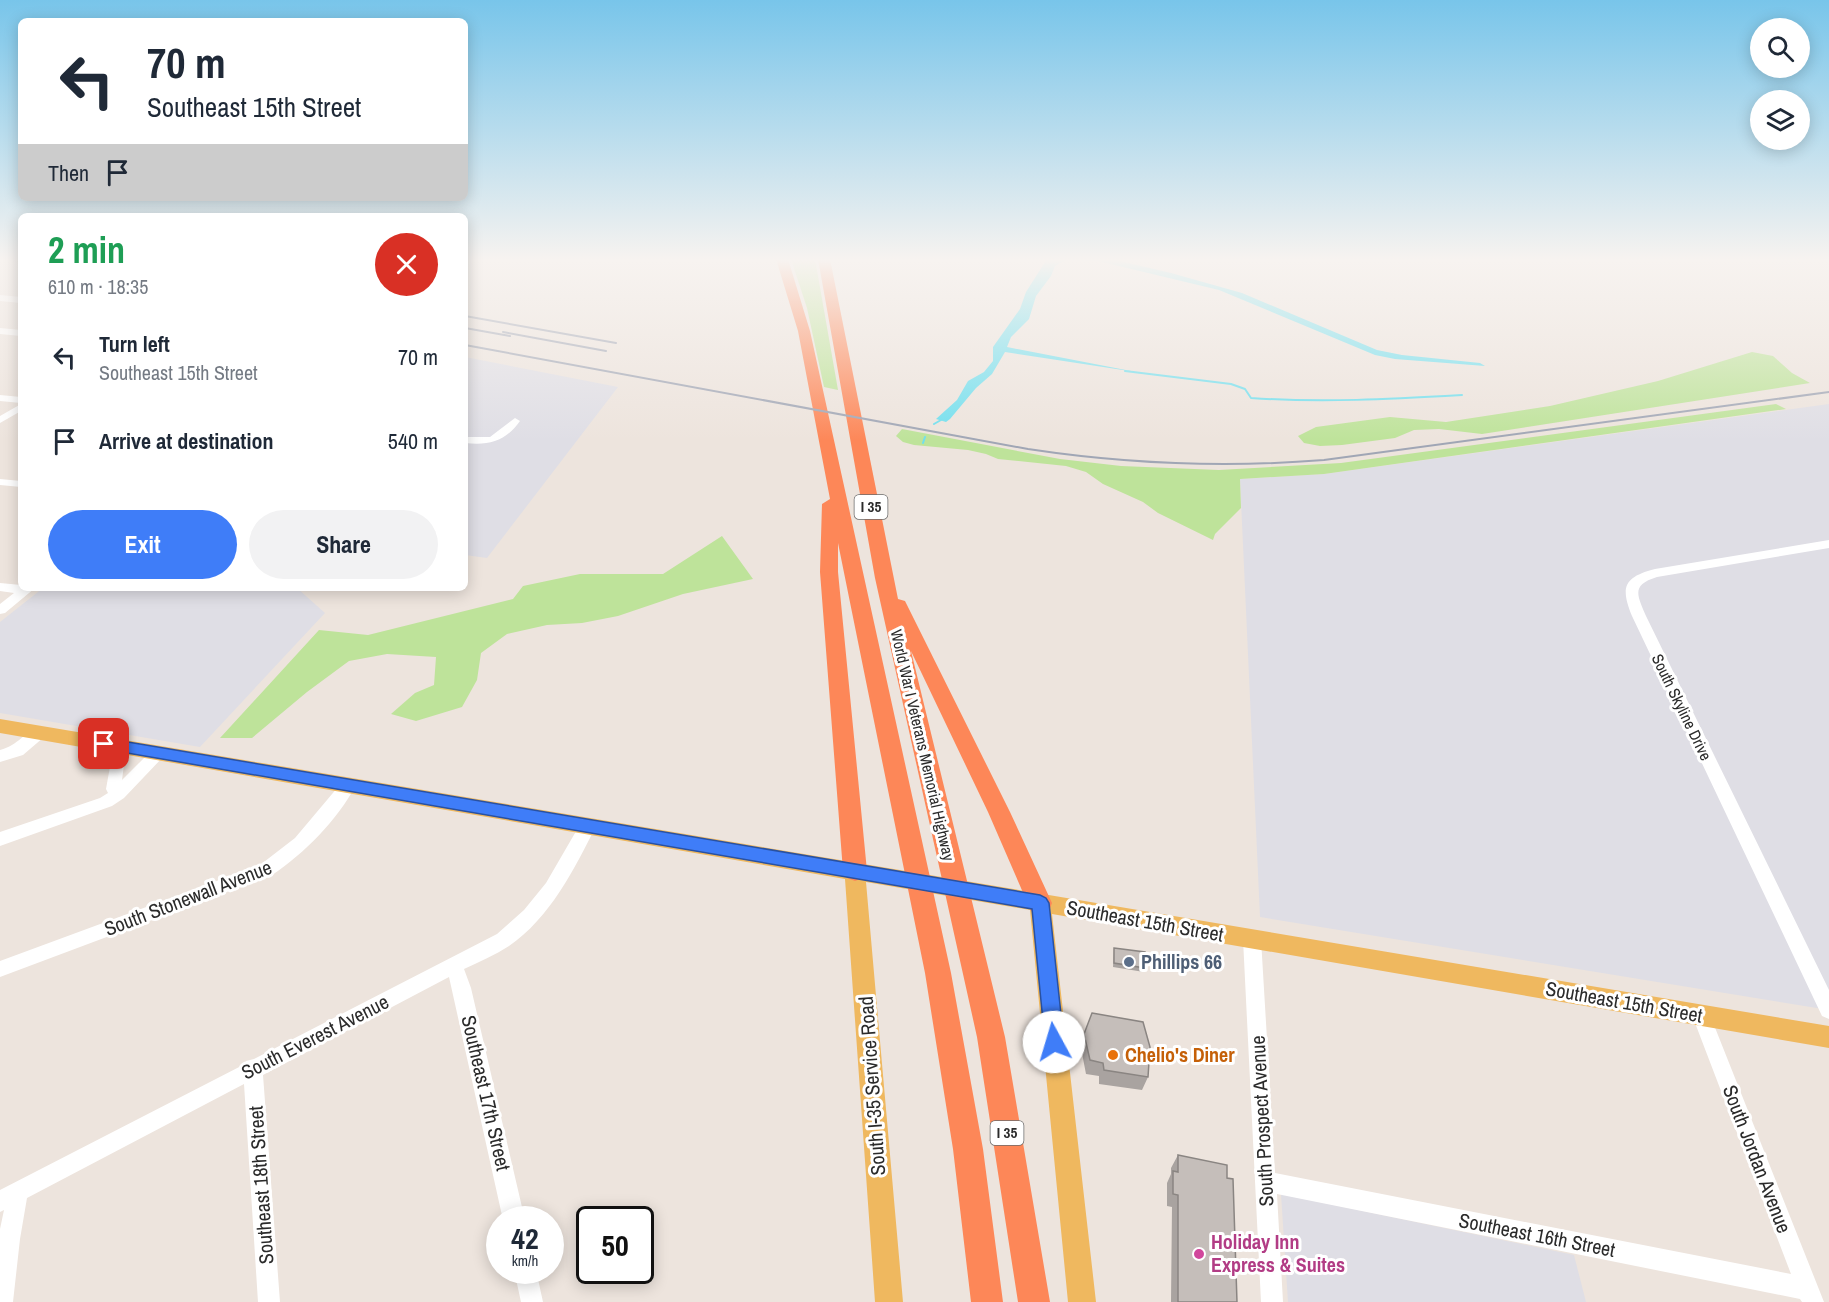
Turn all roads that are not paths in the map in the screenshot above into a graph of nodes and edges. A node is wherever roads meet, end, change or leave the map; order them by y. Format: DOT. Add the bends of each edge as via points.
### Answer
graph roads {
  1 [pos="800,320"];
  2 [pos="836,320"];
  3 [pos="0,330"];
  4 [pos="18,333"];
  5 [pos="0,398"];
  6 [pos="18,400"];
  7 [pos="18,409"];
  8 [pos="0,420"];
  9 [pos="514,421"];
  10 [pos="468,440"];
  11 [pos="831,468"];
  12 [pos="0,482"];
  13 [pos="18,484"];
  14 [pos="1829,544"];
  15 [pos="884,578"];
  16 [pos="0,587"];
  17 [pos="18,588"];
  18 [pos="24,591"];
  19 [pos="0,610"];
  20 [pos="1,727"];
  21 [pos="39,732"];
  22 [pos="158,753"];
  23 [pos="0,756"];
  24 [pos="116,765"];
  25 [pos="348,785"];
  26 [pos="119,794"];
  27 [pos="588,826"];
  28 [pos="0,839"];
  29 [pos="855,871"];
  30 [pos="1040,903"];
  31 [pos="1252,939"];
  32 [pos="454,967"];
  33 [pos="0,969"];
  34 [pos="1829,1010"];
  35 [pos="1701,1015"];
  36 [pos="1829,1037"];
  37 [pos="253,1068"];
  38 [pos="1265,1181"];
  39 [pos="9,1196"];
  40 [pos="511,1206"];
  41 [pos="528,1284"];
  42 [pos="1810,1296"];
  43 [pos="2,1302"];
  44 [pos="269,1302"];
  45 [pos="532,1302"];
  46 [pos="889,1302"];
  47 [pos="987,1302"];
  48 [pos="1034,1302"];
  49 [pos="1082,1302"];
  50 [pos="1272,1302"];
  1 -- 11 [label="highway, World War I Veterans Memorial Highway / I 35"];
  2 -- 15 [label="highway, World War I Veterans Memorial Highway / I 35"];
  3 -- 4 [label="street"];
  5 -- 6 [label="street"];
  7 -- 8 [label="street"];
  9 -- 10 [label="street" via="493,441"];
  11 -- 29 [label="highway" via="829,572"];
  11 -- 47 [label="highway, World War I Veterans Memorial Highway / I 35" via="938,973 968,1149"];
  12 -- 13 [label="street"];
  14 -- 34 [label="street, South Skyline Drive" via="1655,573 1637,578 1630,591"];
  15 -- 30 [label="highway"];
  15 -- 48 [label="highway, World War I Veterans Memorial Highway / I 35" via="991,1037"];
  16 -- 17 [label="street"];
  18 -- 19 [label="street"];
  20 -- 21 [label="main road, Southeast 15th Street"];
  21 -- 22 [label="main road, Southeast 15th Street"];
  21 -- 23 [label="street" via="18,751"];
  22 -- 25 [label="main road, Southeast 15th Street"];
  22 -- 26 [label="street"];
  24 -- 26 [label="street" via="114,789"];
  25 -- 27 [label="main road, Southeast 15th Street"];
  25 -- 33 [label="street, South Stonewall Avenue" via="304,841 266,870"];
  26 -- 28 [label="street" via="92,809"];
  27 -- 29 [label="main road, Southeast 15th Street"];
  27 -- 32 [label="street, South Everest Avenue" via="562,875 536,912 503,940"];
  29 -- 30 [label="main road, Southeast 15th Street"];
  29 -- 46 [label="main road, South I-35 Service Road"];
  30 -- 31 [label="main road, Southeast 15th Street"];
  30 -- 49 [label="main road"];
  31 -- 35 [label="main road, Southeast 15th Street"];
  31 -- 38 [label="street, South Prospect Avenue"];
  32 -- 37 [label="street, South Everest Avenue"];
  32 -- 40 [label="street, Southeast 17th Street" via="465,998"];
  35 -- 36 [label="main road, Southeast 15th Street"];
  35 -- 42 [label="street, South Jordan Avenue"];
  37 -- 39 [label="street, South Everest Avenue"];
  37 -- 44 [label="street, Southeast 18th Street"];
  38 -- 42 [label="street, Southeast 16th Street"];
  38 -- 50 [label="street, South Prospect Avenue"];
  39 -- 43 [label="street"];
  41 -- 45 [label="street"];
}
